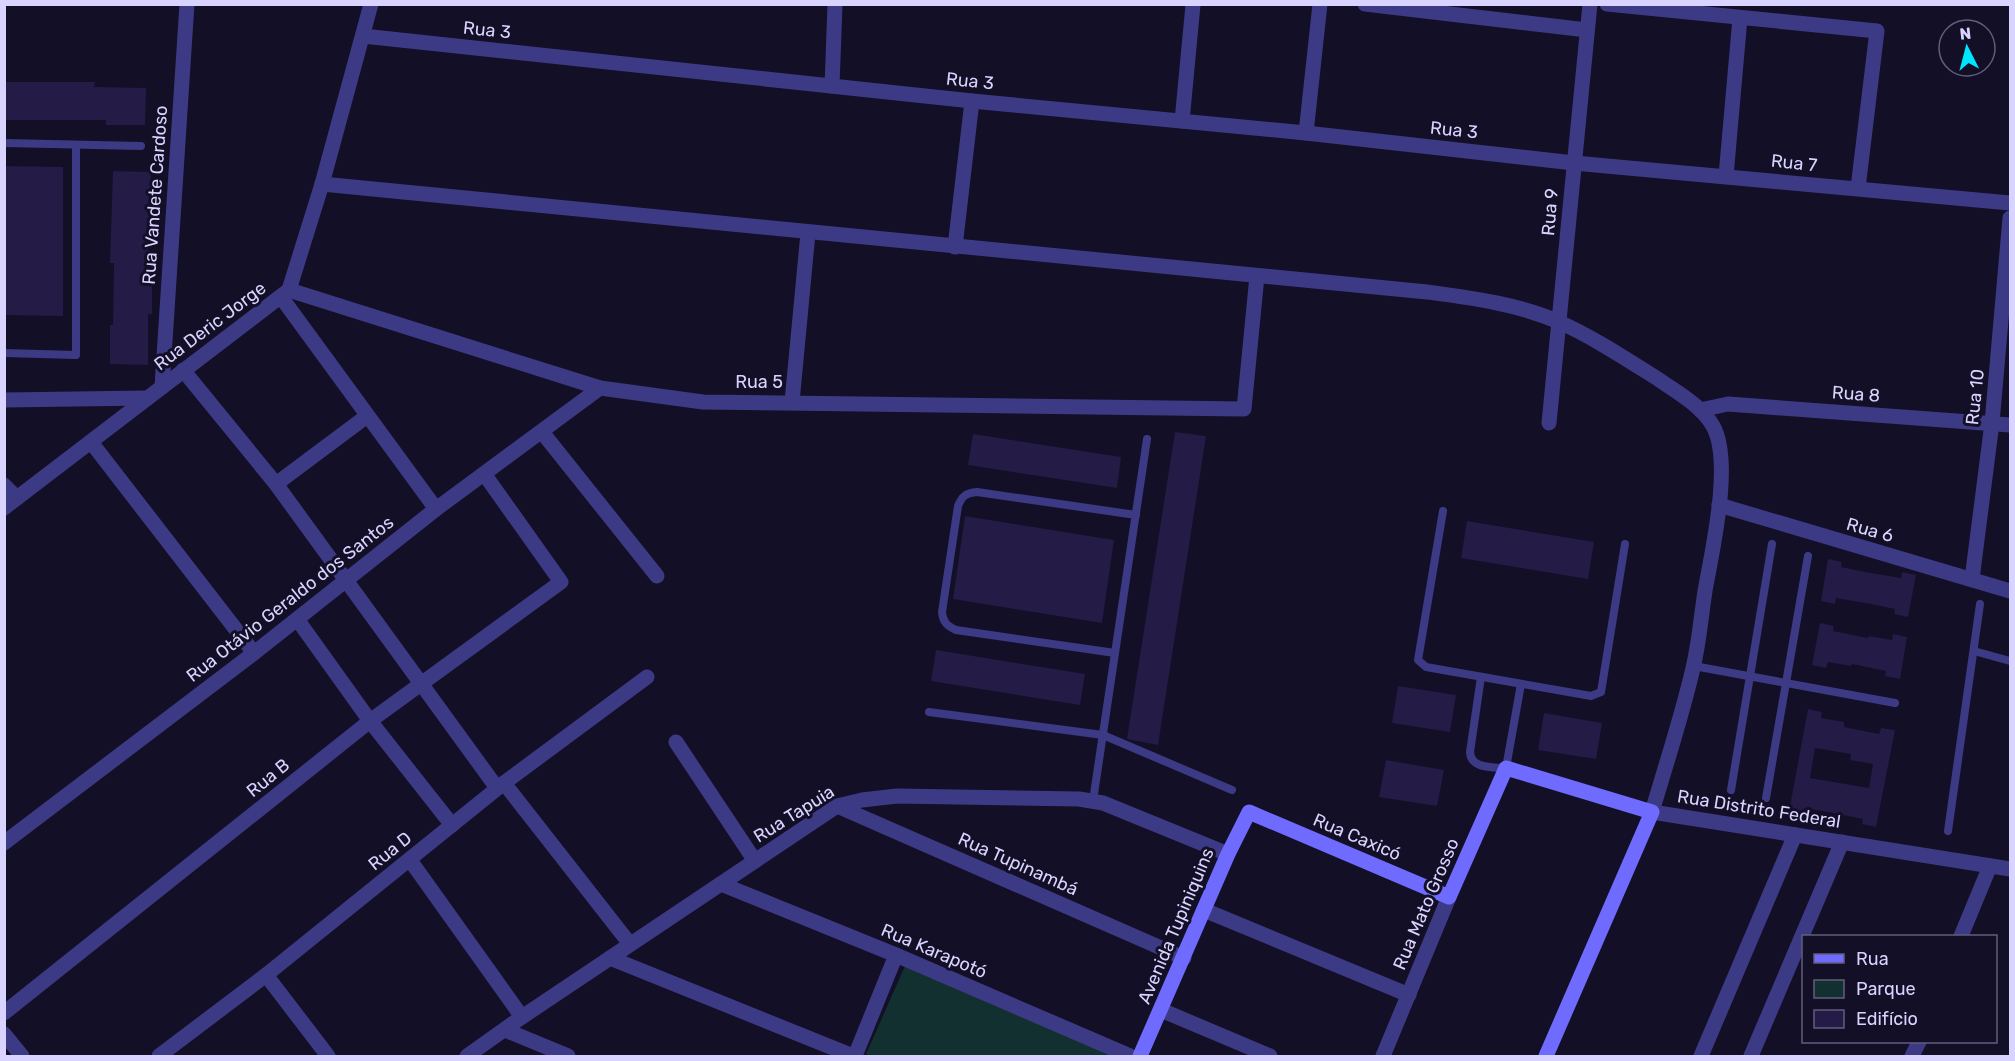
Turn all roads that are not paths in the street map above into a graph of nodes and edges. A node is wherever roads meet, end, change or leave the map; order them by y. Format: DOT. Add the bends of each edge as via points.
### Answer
graph roads {
  1 [pos="187,4"];
  2 [pos="371,4"];
  3 [pos="835,4"];
  4 [pos="1320,4"];
  5 [pos="1365,4"];
  6 [pos="1590,4"];
  7 [pos="1607,4"];
  8 [pos="1193,5"];
  9 [pos="1468,10"];
  10 [pos="1740,18"];
  11 [pos="1587,30"];
  12 [pos="363,36"];
  13 [pos="832,86"];
  14 [pos="972,101"];
  15 [pos="1182,121"];
  16 [pos="1306,133"];
  17 [pos="4,143"];
  18 [pos="76,145"];
  19 [pos="141,146"];
  20 [pos="1574,162"];
  21 [pos="1726,176"];
  22 [pos="322,184"];
  23 [pos="1858,188"];
  24 [pos="2010,203"];
  25 [pos="2010,218"];
  26 [pos="808,233"];
  27 [pos="955,247"];
  28 [pos="1257,276"];
  29 [pos="285,294"];
  30 [pos="1559,322"];
  31 [pos="4,353"];
  32 [pos="183,370"];
  33 [pos="162,387"];
  34 [pos="600,388"];
  35 [pos="147,398"];
  36 [pos="4,400"];
  37 [pos="792,402"];
  38 [pos="1700,410"];
  39 [pos="367,416"];
  40 [pos="1549,423"];
  41 [pos="1992,423"];
  42 [pos="2010,425"];
  43 [pos="542,432"];
  44 [pos="1147,439"];
  45 [pos="91,442"];
  46 [pos="485,475"];
  47 [pos="276,484"];
  48 [pos="4,486"];
  49 [pos="17,498"];
  50 [pos="1719,505"];
  51 [pos="4,507"];
  52 [pos="436,509"];
  53 [pos="1443,511"];
  54 [pos="1136,515"];
  55 [pos="1625,544"];
  56 [pos="1772,544"];
  57 [pos="1808,556"];
  58 [pos="657,576"];
  59 [pos="1972,579"];
  60 [pos="347,580"];
  61 [pos="2010,591"];
  62 [pos="1980,604"];
  63 [pos="297,620"];
  64 [pos="1974,651"];
  65 [pos="254,652"];
  66 [pos="1115,653"];
  67 [pos="2010,661"];
  68 [pos="1694,666"];
  69 [pos="1750,676"];
  70 [pos="647,677"];
  71 [pos="1481,677"];
  72 [pos="1787,683"];
  73 [pos="423,684"];
  74 [pos="1521,684"];
  75 [pos="1895,703"];
  76 [pos="929,712"];
  77 [pos="370,721"];
  78 [pos="1103,735"];
  79 [pos="676,742"];
  80 [pos="1506,768"];
  81 [pos="500,786"];
  82 [pos="1232,790"];
  83 [pos="1731,790"];
  84 [pos="1093,798"];
  85 [pos="1766,798"];
  86 [pos="837,806"];
  87 [pos="1249,812"];
  88 [pos="1652,812"];
  89 [pos="452,825"];
  90 [pos="1948,831"];
  91 [pos="1795,835"];
  92 [pos="1842,842"];
  93 [pos="4,843"];
  94 [pos="1228,854"];
  95 [pos="410,860"];
  96 [pos="755,861"];
  97 [pos="1990,866"];
  98 [pos="2010,869"];
  99 [pos="721,884"];
  100 [pos="1449,897"];
  101 [pos="1204,910"];
  102 [pos="1802,935"];
  103 [pos="1961,935"];
  104 [pos="1802,936"];
  105 [pos="630,944"];
  106 [pos="896,955"];
  107 [pos="610,958"];
  108 [pos="1184,958"];
  109 [pos="266,975"];
  110 [pos="1409,995"];
  111 [pos="1161,1010"];
  112 [pos="4,1013"];
  113 [pos="522,1017"];
  114 [pos="505,1030"];
  115 [pos="4,1034"];
  116 [pos="167,1054"];
  117 [pos="22,1056"];
  118 [pos="328,1056"];
  119 [pos="467,1056"];
  120 [pos="568,1056"];
  121 [pos="854,1056"];
  122 [pos="1130,1056"];
  123 [pos="1140,1056"];
  124 [pos="1270,1056"];
  125 [pos="1383,1056"];
  126 [pos="1546,1056"];
  127 [pos="1701,1056"];
  128 [pos="1751,1056"];
  1 -- 33 [label="street, Rua Vandete Cardoso"];
  2 -- 12 [label="street, Rua Deric Jorge"];
  3 -- 13 [label="street"];
  4 -- 16 [label="street"];
  5 -- 9 [label="street"];
  6 -- 11 [label="street, Rua 9"];
  7 -- 10 [label="street"];
  8 -- 15 [label="street"];
  9 -- 11 [label="street"];
  10 -- 21 [label="street"];
  10 -- 23 [label="street" via="1877,31"];
  11 -- 20 [label="street, Rua 9"];
  12 -- 13 [label="street, Rua 3"];
  12 -- 22 [label="street, Rua Deric Jorge"];
  13 -- 14 [label="street, Rua 3"];
  14 -- 15 [label="street, Rua 3"];
  14 -- 27 [label="street"];
  15 -- 16 [label="street, Rua 3"];
  16 -- 20 [label="street, Rua 3"];
  17 -- 18 [label="lane"];
  18 -- 19 [label="lane"];
  18 -- 31 [label="lane" via="76,354"];
  20 -- 21 [label="street, Rua 7"];
  20 -- 30 [label="street, Rua 9"];
  21 -- 23 [label="street, Rua 7"];
  22 -- 26 [label="street"];
  22 -- 29 [label="street, Rua Deric Jorge"];
  23 -- 24 [label="street, Rua 7"];
  25 -- 41 [label="street, Rua 10"];
  26 -- 27 [label="street"];
  26 -- 37 [label="street"];
  27 -- 28 [label="street"];
  28 -- 30 [label="street" via="1466,297"];
  28 -- 37 [label="street, Rua 5" via="1244,410"];
  29 -- 32 [label="street, Rua Deric Jorge"];
  29 -- 34 [label="street, Rua 5"];
  29 -- 39 [label="street"];
  30 -- 38 [label="street" via="1649,374"];
  30 -- 40 [label="street, Rua 9"];
  32 -- 33 [label="street, Rua Deric Jorge"];
  32 -- 47 [label="street"];
  33 -- 35 [label="street, Rua Deric Jorge"];
  34 -- 37 [label="street, Rua 5" via="703,402"];
  34 -- 43 [label="street, Rua Otávio Geraldo dos Santos"];
  35 -- 36 [label="street"];
  35 -- 45 [label="street, Rua Deric Jorge"];
  38 -- 41 [label="street, Rua 8" via="1728,404"];
  38 -- 50 [label="street" via="1713,426 1718,442"];
  39 -- 47 [label="street"];
  39 -- 52 [label="street"];
  41 -- 42 [label="street, Rua 8"];
  41 -- 59 [label="street, Rua 10"];
  43 -- 46 [label="street, Rua Otávio Geraldo dos Santos"];
  43 -- 58 [label="street"];
  44 -- 54 [label="lane"];
  45 -- 49 [label="street, Rua Deric Jorge"];
  45 -- 65 [label="street"];
  46 -- 52 [label="street, Rua Otávio Geraldo dos Santos"];
  46 -- 73 [label="street, Rua B" via="561,582"];
  47 -- 60 [label="street"];
  48 -- 49 [label="street"];
  49 -- 51 [label="street, Rua Deric Jorge"];
  50 -- 59 [label="street, Rua 6"];
  50 -- 68 [label="street"];
  52 -- 60 [label="street, Rua Otávio Geraldo dos Santos"];
  53 -- 71 [label="lane" via="1418,660 1426,667"];
  54 -- 66 [label="lane"];
  54 -- 66 [label="lane" via="977,492 961,498 958,506 942,612 948,627"];
  55 -- 74 [label="lane" via="1601,692 1591,696"];
  56 -- 69 [label="lane"];
  57 -- 72 [label="lane"];
  59 -- 61 [label="street, Rua 6"];
  60 -- 63 [label="street, Rua Otávio Geraldo dos Santos"];
  60 -- 73 [label="street"];
  62 -- 64 [label="lane"];
  63 -- 65 [label="street, Rua Otávio Geraldo dos Santos"];
  63 -- 77 [label="street"];
  64 -- 67 [label="lane"];
  64 -- 90 [label="lane"];
  65 -- 93 [label="street, Rua Otávio Geraldo dos Santos"];
  66 -- 78 [label="lane"];
  68 -- 69 [label="lane"];
  68 -- 88 [label="street"];
  69 -- 72 [label="lane"];
  69 -- 83 [label="lane"];
  70 -- 81 [label="street, Rua D"];
  71 -- 74 [label="lane"];
  71 -- 80 [label="lane" via="1470,759 1481,766"];
  72 -- 75 [label="lane"];
  72 -- 85 [label="lane"];
  73 -- 77 [label="street, Rua B"];
  73 -- 81 [label="street"];
  74 -- 80 [label="lane"];
  76 -- 78 [label="lane"];
  77 -- 89 [label="street"];
  77 -- 112 [label="street, Rua B"];
  78 -- 82 [label="lane"];
  78 -- 84 [label="lane"];
  79 -- 96 [label="street"];
  80 -- 88 [label="street, Rua Distrito Federal"];
  80 -- 100 [label="street, Rua Mato Grosso"];
  81 -- 89 [label="street, Rua D"];
  81 -- 105 [label="street"];
  84 -- 86 [label="street, Rua Tapuia" via="897,796"];
  84 -- 94 [label="street, Rua Tapuia"];
  86 -- 96 [label="street, Rua Tapuia"];
  86 -- 108 [label="street, Rua Tupinambá"];
  87 -- 94 [label="street, Avenida Tupiniquins"];
  87 -- 100 [label="street, Rua Caxicó"];
  88 -- 91 [label="street, Rua Distrito Federal"];
  88 -- 126 [label="street"];
  89 -- 95 [label="street, Rua D"];
  91 -- 92 [label="street, Rua Distrito Federal"];
  91 -- 127 [label="street"];
  92 -- 97 [label="street, Rua Distrito Federal"];
  92 -- 102 [label="street"];
  94 -- 101 [label="street, Avenida Tupiniquins"];
  95 -- 109 [label="street, Rua D"];
  95 -- 113 [label="street"];
  96 -- 99 [label="street, Rua Tapuia"];
  97 -- 98 [label="street, Rua Distrito Federal"];
  97 -- 103 [label="street"];
  99 -- 105 [label="street, Rua Tapuia"];
  99 -- 106 [label="street, Rua Karapotó"];
  100 -- 110 [label="street, Rua Mato Grosso"];
  101 -- 108 [label="street, Avenida Tupiniquins"];
  101 -- 110 [label="street"];
  104 -- 128 [label="street"];
  105 -- 107 [label="street, Rua Tapuia"];
  106 -- 121 [label="street"];
  106 -- 122 [label="street, Rua Karapotó"];
  107 -- 113 [label="street, Rua Tapuia"];
  107 -- 121 [label="street"];
  108 -- 111 [label="street, Avenida Tupiniquins"];
  109 -- 116 [label="street, Rua D"];
  109 -- 118 [label="street"];
  110 -- 125 [label="street, Rua Mato Grosso"];
  111 -- 123 [label="street, Avenida Tupiniquins"];
  111 -- 124 [label="street"];
  113 -- 114 [label="street, Rua Tapuia"];
  114 -- 119 [label="street, Rua Tapuia"];
  114 -- 120 [label="street"];
  115 -- 117 [label="street"];
}
